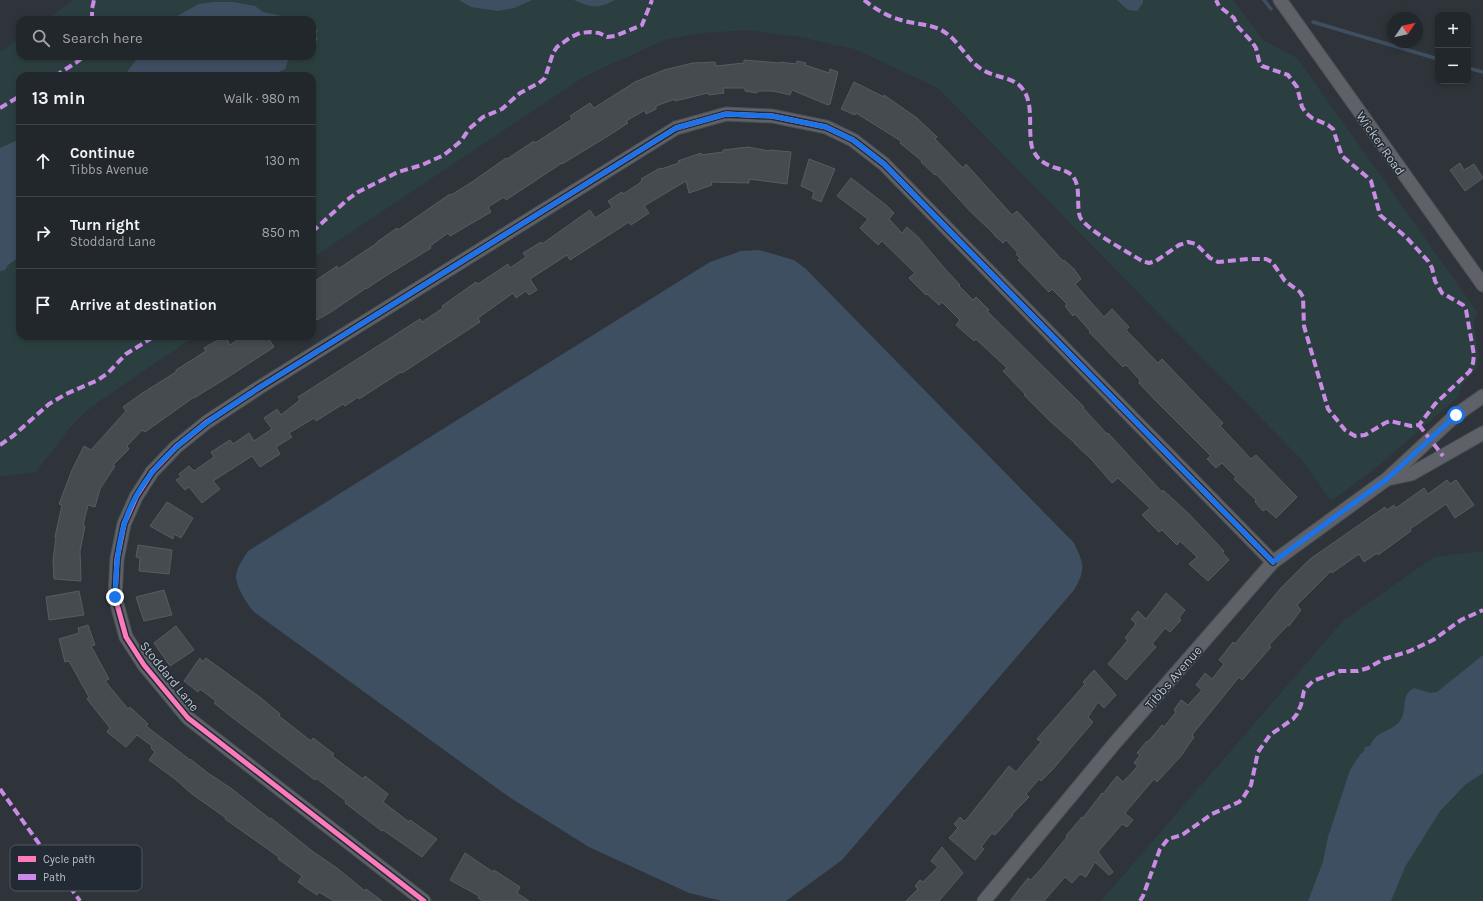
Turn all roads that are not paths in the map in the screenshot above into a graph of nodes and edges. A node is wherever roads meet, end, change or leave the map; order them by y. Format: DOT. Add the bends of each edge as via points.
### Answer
graph roads {
  1 [pos="1280,0"];
  2 [pos="1483,285"];
  3 [pos="1483,396"];
  4 [pos="1483,433"];
  5 [pos="1387,479"];
  6 [pos="1273,562"];
  7 [pos="424,901"];
  8 [pos="984,901"];
  1 -- 2 [label="street, Wicker Road"];
  3 -- 5 [label="street, Tibbs Avenue" via="1456,415"];
  4 -- 5 [label="street, Tibbs Avenue" via="1411,474"];
  5 -- 6 [label="street, Tibbs Avenue"];
  6 -- 7 [label="street, Stoddard Lane" via="884,164 853,140 826,127 772,116 726,114 676,128 207,422 176,447 152,472 136,497 124,524 117,559 115,597 126,637 144,665 188,718"];
  6 -- 8 [label="street, Tibbs Avenue" via="1114,744"];
}
